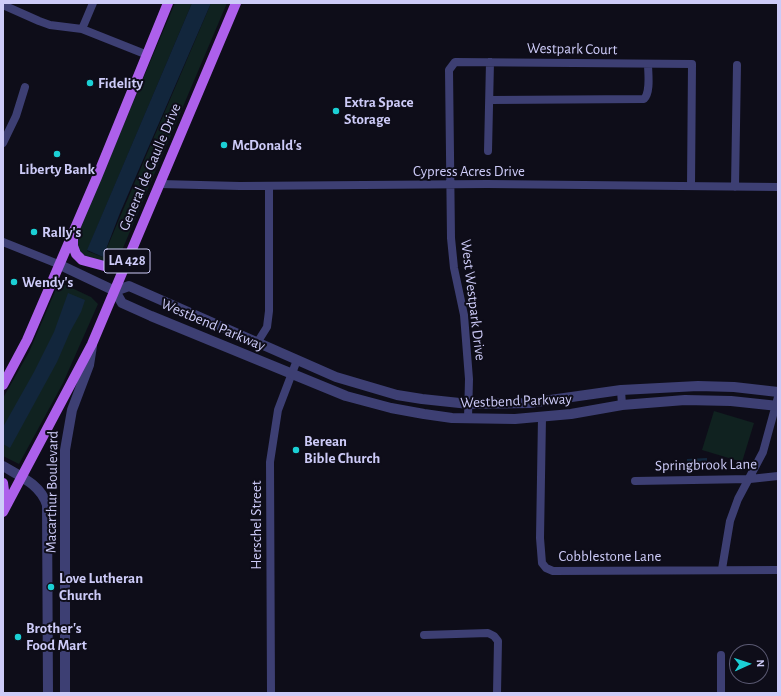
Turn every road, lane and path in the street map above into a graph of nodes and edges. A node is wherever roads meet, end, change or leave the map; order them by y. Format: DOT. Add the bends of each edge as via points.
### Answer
graph roads {
  1 [pos="93,3"];
  2 [pos="168,3"];
  3 [pos="236,3"];
  4 [pos="3,5"];
  5 [pos="82,29"];
  6 [pos="145,54"];
  7 [pos="490,62"];
  8 [pos="648,64"];
  9 [pos="737,65"];
  10 [pos="25,87"];
  11 [pos="491,100"];
  12 [pos="3,144"];
  13 [pos="488,152"];
  14 [pos="160,184"];
  15 [pos="269,186"];
  16 [pos="450,186"];
  17 [pos="691,186"];
  18 [pos="735,187"];
  19 [pos="778,187"];
  20 [pos="73,230"];
  21 [pos="3,242"];
  22 [pos="128,261"];
  23 [pos="58,264"];
  24 [pos="115,291"];
  25 [pos="257,343"];
  26 [pos="92,344"];
  27 [pos="297,360"];
  28 [pos="291,374"];
  29 [pos="3,386"];
  30 [pos="621,390"];
  31 [pos="778,392"];
  32 [pos="777,403"];
  33 [pos="469,404"];
  34 [pos="622,405"];
  35 [pos="542,417"];
  36 [pos="468,419"];
  37 [pos="3,466"];
  38 [pos="778,476"];
  39 [pos="22,477"];
  40 [pos="750,479"];
  41 [pos="635,481"];
  42 [pos="3,483"];
  43 [pos="5,509"];
  44 [pos="722,569"];
  45 [pos="778,570"];
  46 [pos="424,634"];
  47 [pos="721,655"];
  48 [pos="48,693"];
  49 [pos="65,693"];
  50 [pos="270,693"];
  51 [pos="497,693"];
  52 [pos="721,693"];
  1 -- 5 [label="street"];
  2 -- 6 [label="main road"];
  3 -- 14 [label="main road, General de Gaulle Drive / LA 428"];
  4 -- 5 [label="street" via="39,21"];
  5 -- 6 [label="street"];
  6 -- 20 [label="main road"];
  7 -- 8 [label="street, Westpark Court"];
  7 -- 11 [label="street"];
  7 -- 16 [label="street, Westpark Court" via="455,62 449,70"];
  8 -- 11 [label="street" via="648,90 644,99"];
  8 -- 17 [label="street, Westpark Court" via="692,64"];
  9 -- 18 [label="street"];
  10 -- 12 [label="street" via="16,116"];
  11 -- 13 [label="street"];
  14 -- 15 [label="street, Cypress Acres Drive"];
  14 -- 22 [label="main road, General de Gaulle Drive / LA 428"];
  15 -- 16 [label="street, Cypress Acres Drive"];
  15 -- 25 [label="street" via="270,311 267,327"];
  16 -- 17 [label="street, Cypress Acres Drive"];
  16 -- 33 [label="street, West Westpark Drive" via="451,238 454,268 464,315"];
  17 -- 18 [label="street, Cypress Acres Drive"];
  18 -- 19 [label="street, Cypress Acres Drive"];
  20 -- 22 [label="main road" via="73,246 82,260 108,267"];
  20 -- 23 [label="main road"];
  21 -- 23 [label="street"];
  22 -- 24 [label="main road, General de Gaulle Drive / LA 428"];
  23 -- 24 [label="street, Westbend Parkway"];
  23 -- 29 [label="main road" via="27,340"];
  24 -- 25 [label="street, Westbend Parkway" via="129,286"];
  24 -- 26 [label="main road, General de Gaulle Drive / LA 428"];
  24 -- 28 [label="street, Westbend Parkway" via="122,303"];
  25 -- 27 [label="street, Westbend Parkway"];
  26 -- 39 [label="main road, General de Gaulle Drive / LA 428"];
  26 -- 49 [label="street, Macarthur Boulevard" via="89,365 72,410 65,450"];
  27 -- 28 [label="street, Herschel Street"];
  27 -- 33 [label="street, Westbend Parkway" via="336,377 397,395 444,403"];
  28 -- 36 [label="street, Westbend Parkway" via="371,404"];
  28 -- 50 [label="street, Herschel Street" via="278,410 270,462"];
  30 -- 31 [label="street, Westbend Parkway" via="698,386"];
  30 -- 33 [label="street, Westbend Parkway" via="529,403"];
  30 -- 34 [label="street"];
  32 -- 34 [label="street, Westbend Parkway" via="685,400"];
  32 -- 40 [label="street" via="763,452"];
  33 -- 36 [label="street, West Westpark Drive"];
  34 -- 35 [label="street, Westbend Parkway"];
  35 -- 36 [label="street, Westbend Parkway"];
  35 -- 44 [label="street, Cobblestone Lane" via="540,538 542,563 546,568 554,571"];
  37 -- 39 [label="street, Macarthur Boulevard"];
  38 -- 40 [label="street, Springbrook Lane"];
  39 -- 43 [label="main road, General de Gaulle Drive / LA 428"];
  39 -- 48 [label="street, Macarthur Boulevard" via="40,491 47,505"];
  40 -- 41 [label="street, Springbrook Lane"];
  40 -- 44 [label="street" via="730,521"];
  42 -- 43 [label="main road"];
  44 -- 45 [label="street, Cobblestone Lane"];
  46 -- 51 [label="street" via="493,634 498,641"];
  47 -- 52 [label="street"];
}
